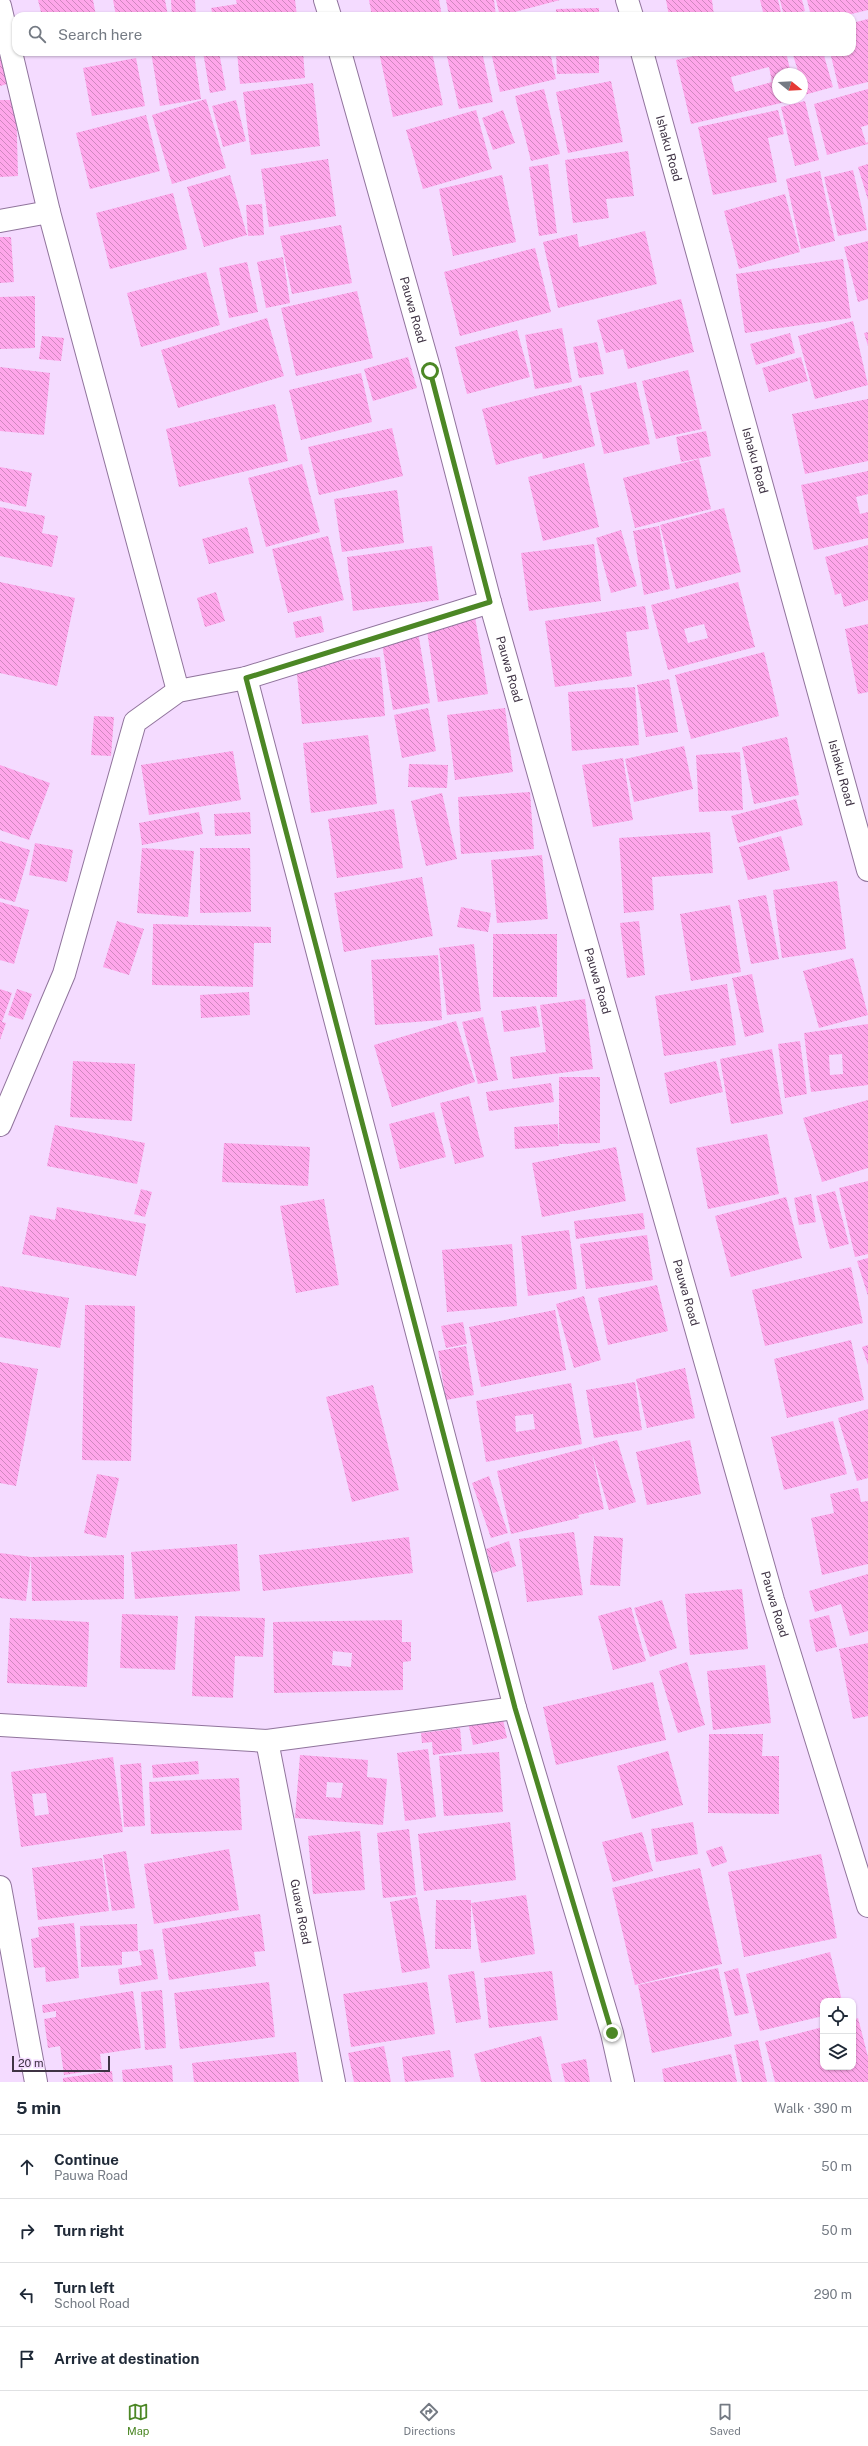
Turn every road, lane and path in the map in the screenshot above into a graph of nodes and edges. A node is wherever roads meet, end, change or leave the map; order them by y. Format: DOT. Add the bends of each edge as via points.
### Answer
graph roads {
  1 [pos="325,0"];
  2 [pos="627,0"];
  3 [pos="0,6"];
  4 [pos="329,12"];
  5 [pos="631,12"];
  6 [pos="341,56"];
  7 [pos="643,56"];
  8 [pos="49,212"];
  9 [pos="0,220"];
  10 [pos="490,602"];
  11 [pos="246,678"];
  12 [pos="178,691"];
  13 [pos="868,870"];
  14 [pos="7,1091"];
  15 [pos="0,1125"];
  16 [pos="515,1708"];
  17 [pos="0,1725"];
  18 [pos="267,1741"];
  19 [pos="0,1888"];
  20 [pos="868,1906"];
  21 [pos="36,2082"];
  22 [pos="334,2082"];
  23 [pos="623,2082"];
  1 -- 4 [label="street"];
  2 -- 5 [label="street"];
  3 -- 8 [label="street"];
  6 -- 10 [label="street, Pauwa Road" via="430,371"];
  7 -- 13 [label="street, Ishaku Road"];
  8 -- 9 [label="street"];
  8 -- 12 [label="street"];
  10 -- 11 [label="street"];
  10 -- 20 [label="street, Pauwa Road" via="773,1600"];
  11 -- 12 [label="street"];
  11 -- 16 [label="street"];
  12 -- 14 [label="street" via="135,722 64,974"];
  14 -- 15 [label="street"];
  16 -- 18 [label="street"];
  16 -- 23 [label="street" via="612,2033"];
  17 -- 18 [label="street"];
  18 -- 22 [label="street, Guava Road"];
  19 -- 21 [label="street"];
}
